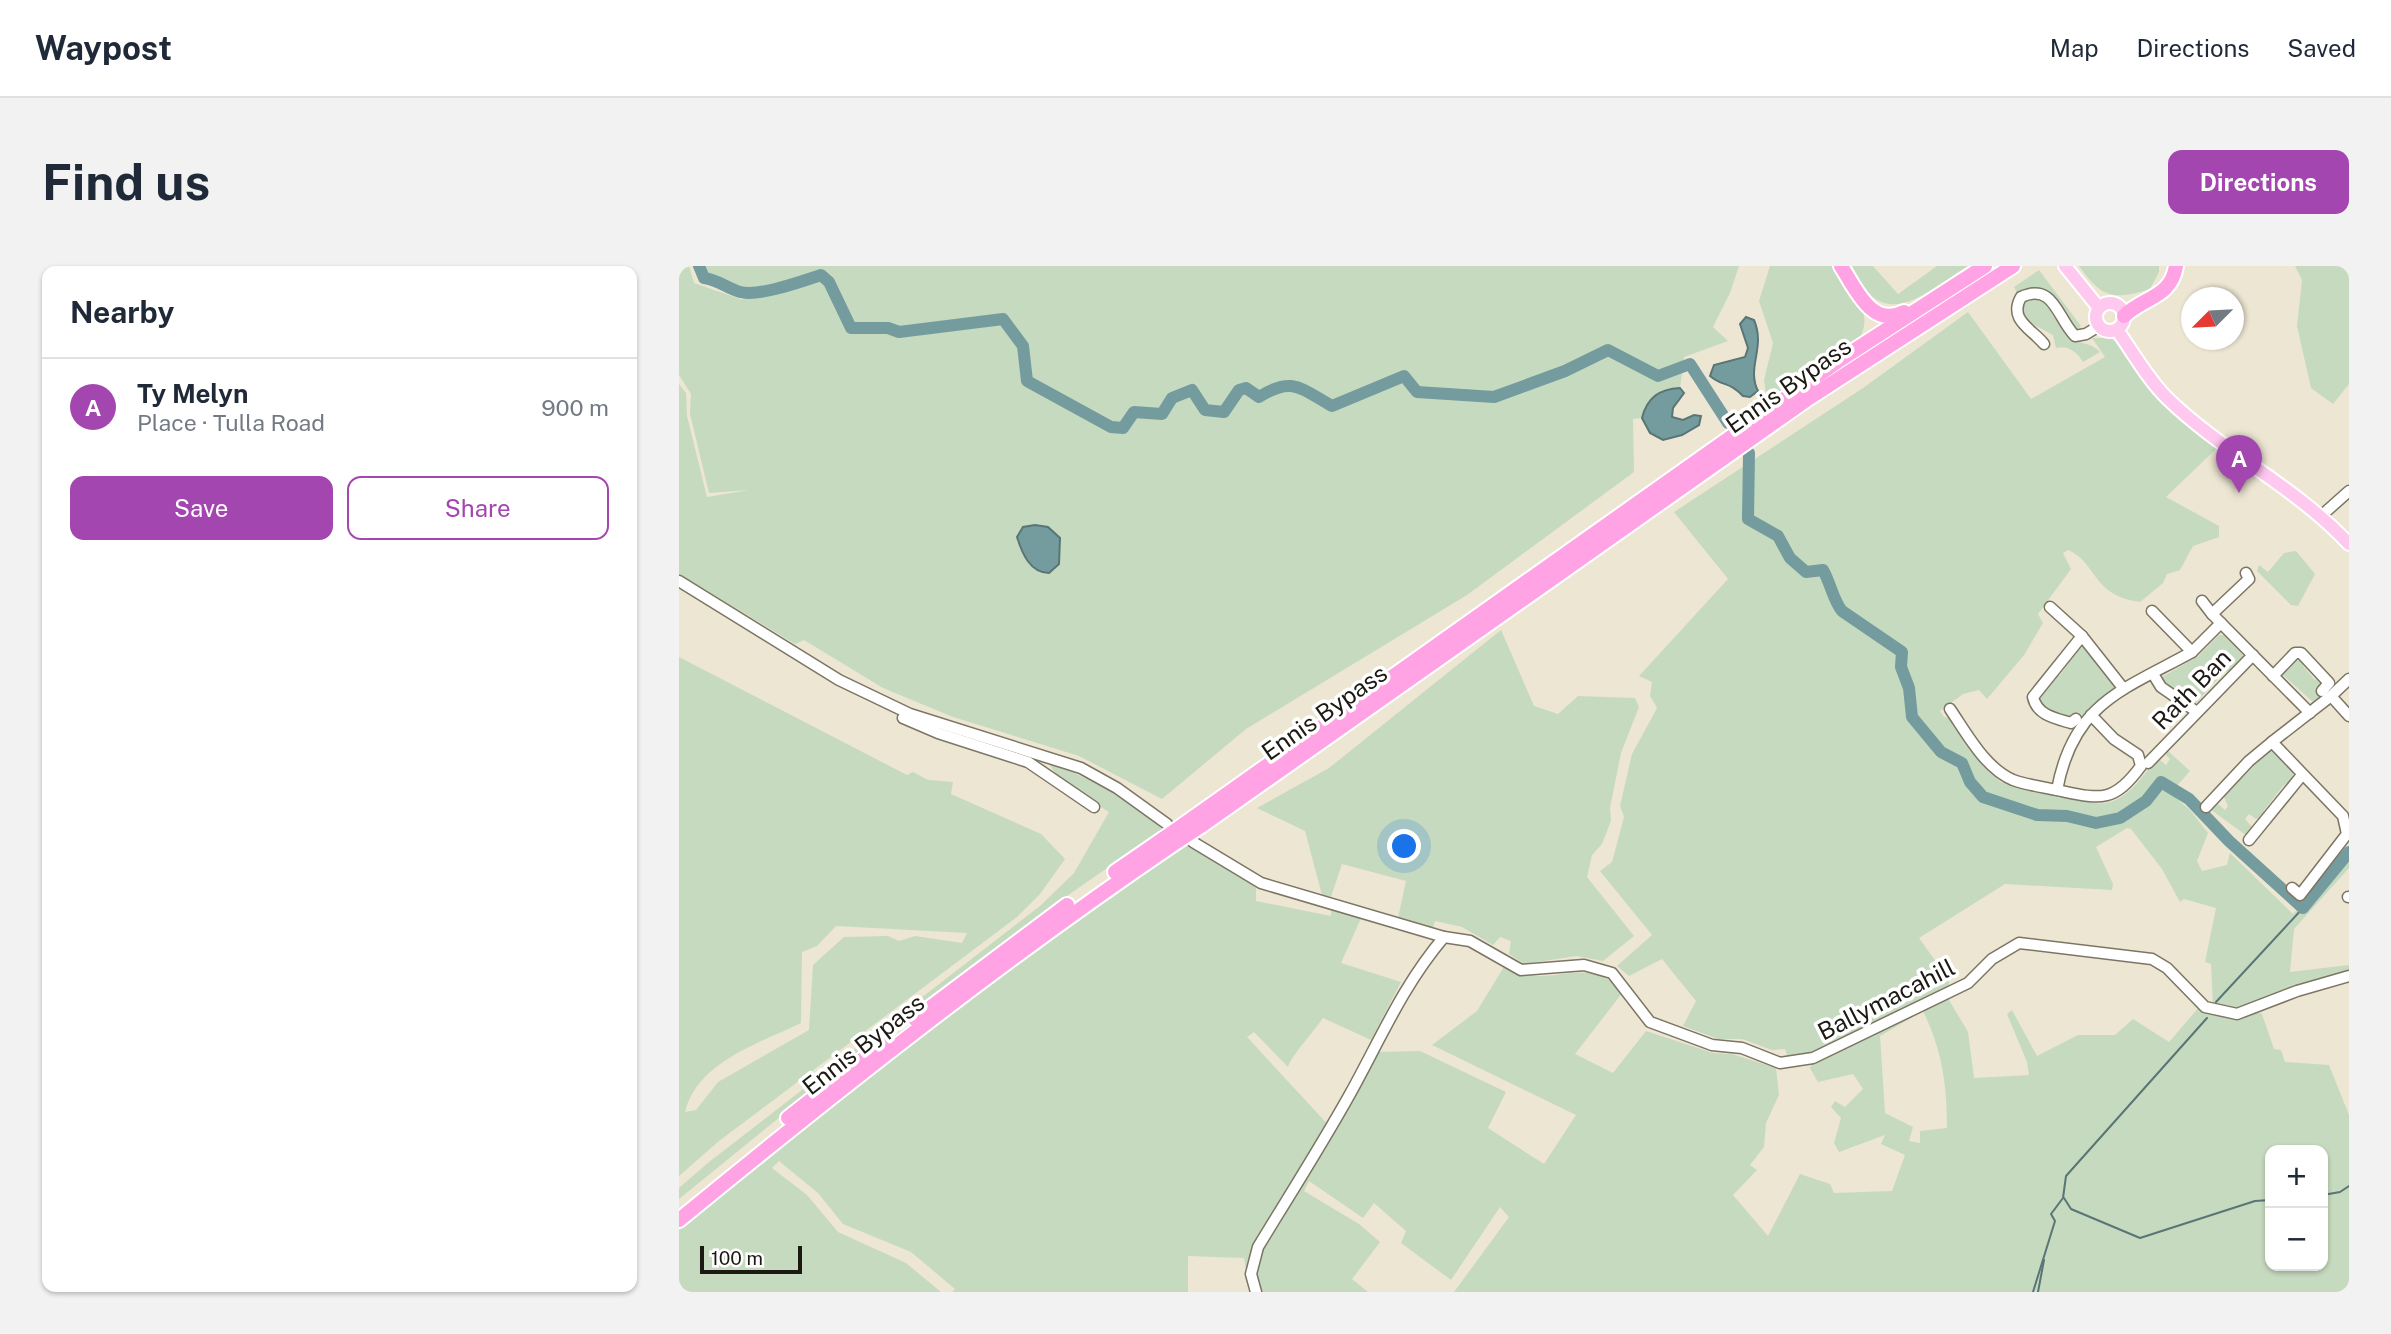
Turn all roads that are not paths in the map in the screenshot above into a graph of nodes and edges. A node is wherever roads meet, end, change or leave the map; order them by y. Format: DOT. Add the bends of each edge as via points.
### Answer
graph roads {
  1 [pos="1841,266"];
  2 [pos="1985,266"];
  3 [pos="2013,266"];
  4 [pos="2173,266"];
  5 [pos="2067,270"];
  6 [pos="1955,284"];
  7 [pos="1868,306"];
  8 [pos="2099,307"];
  9 [pos="2120,317"];
  10 [pos="2099,326"];
  11 [pos="2044,344"];
  12 [pos="1840,359"];
  13 [pos="2349,491"];
  14 [pos="2321,516"];
  15 [pos="2349,544"];
  16 [pos="2246,573"];
  17 [pos="679,581"];
  18 [pos="2201,601"];
  19 [pos="2050,607"];
  20 [pos="2152,611"];
  21 [pos="2212,614"];
  22 [pos="2221,623"];
  23 [pos="2082,636"];
  24 [pos="2192,652"];
  25 [pos="2253,655"];
  26 [pos="2153,674"];
  27 [pos="2273,676"];
  28 [pos="2349,679"];
  29 [pos="2123,688"];
  30 [pos="2326,693"];
  31 [pos="1950,709"];
  32 [pos="2197,712"];
  33 [pos="2310,713"];
  34 [pos="893,714"];
  35 [pos="2091,715"];
  36 [pos="2349,716"];
  37 [pos="2076,719"];
  38 [pos="940,729"];
  39 [pos="2272,742"];
  40 [pos="1043,754"];
  41 [pos="2148,763"];
  42 [pos="1037,768"];
  43 [pos="2302,775"];
  44 [pos="2057,790"];
  45 [pos="2216,797"];
  46 [pos="2224,805"];
  47 [pos="1094,807"];
  48 [pos="2206,807"];
  49 [pos="1197,822"];
  50 [pos="1167,824"];
  51 [pos="2249,840"];
  52 [pos="1168,842"];
  53 [pos="1193,842"];
  54 [pos="2291,888"];
  55 [pos="1444,937"];
  56 [pos="2349,976"];
  57 [pos="679,1208"];
  58 [pos="679,1220"];
  59 [pos="1256,1292"];
  1 -- 7 [label="highway"];
  2 -- 6 [label="highway, Ennis Bypass"];
  3 -- 49 [label="highway, Ennis Bypass" via="1809,398"];
  4 -- 9 [label="highway" via="2174,279 2165,290"];
  5 -- 8 [label="main road"];
  6 -- 7 [label="highway" via="1896,316 1881,316"];
  6 -- 12 [label="highway, Ennis Bypass"];
  7 -- 12 [label="highway" via="1868,332"];
  8 -- 9 [label="main road" via="2110,303"];
  8 -- 10 [label="main road"];
  9 -- 10 [label="main road" via="2105,331"];
  9 -- 14 [label="main road" via="2165,397"];
  10 -- 11 [label="street" via="2075,336 2052,299 2032,292 2021,297 2017,315"];
  12 -- 49 [label="highway, Ennis Bypass"];
  13 -- 14 [label="street"];
  14 -- 15 [label="main road"];
  16 -- 21 [label="street" via="2249,579"];
  17 -- 38 [label="street" via="839,680"];
  18 -- 21 [label="street"];
  19 -- 23 [label="street"];
  20 -- 24 [label="street"];
  21 -- 22 [label="street"];
  22 -- 24 [label="street"];
  22 -- 25 [label="street"];
  23 -- 29 [label="street"];
  23 -- 37 [label="street" via="2033,697 2044,714 2071,723"];
  24 -- 26 [label="street"];
  25 -- 27 [label="street"];
  25 -- 32 [label="street, Rath Ban"];
  26 -- 29 [label="street"];
  26 -- 32 [label="street" via="2161,687"];
  27 -- 30 [label="street" via="2296,649 2329,683"];
  27 -- 33 [label="street"];
  28 -- 30 [label="street"];
  29 -- 35 [label="street"];
  30 -- 33 [label="street"];
  30 -- 36 [label="street"];
  31 -- 44 [label="street" via="1999,772"];
  32 -- 41 [label="street, Rath Ban" via="2163,756"];
  33 -- 39 [label="street"];
  34 -- 38 [label="street"];
  35 -- 44 [label="street" via="2073,738"];
  35 -- 44 [label="street" via="2138,755 2141,766 2114,794 2096,798"];
  38 -- 40 [label="street"];
  38 -- 42 [label="street"];
  39 -- 43 [label="street"];
  39 -- 45 [label="street"];
  40 -- 42 [label="street"];
  40 -- 50 [label="street" via="1117,788"];
  42 -- 47 [label="street"];
  43 -- 51 [label="street" via="2254,826"];
  43 -- 54 [label="street" via="2343,816 2347,834 2300,895"];
  45 -- 46 [label="street"];
  45 -- 48 [label="street"];
  49 -- 52 [label="highway, Ennis Bypass, bridge"];
  52 -- 57 [label="highway, Ennis Bypass" via="1075,899 879,1046"];
  52 -- 58 [label="highway, Ennis Bypass" via="883,1056"];
  53 -- 55 [label="street, Ballymacahill" via="1261,883"];
  55 -- 56 [label="street, Ballymacahill" via="1470,941 1521,970 1584,965 1612,973 1650,1023 1780,1063 1813,1058 1968,983 1992,959 2019,943 2152,959 2205,1007 2237,1014"];
  55 -- 59 [label="street" via="1392,1010 1350,1094 1258,1247 1251,1274"];
}
